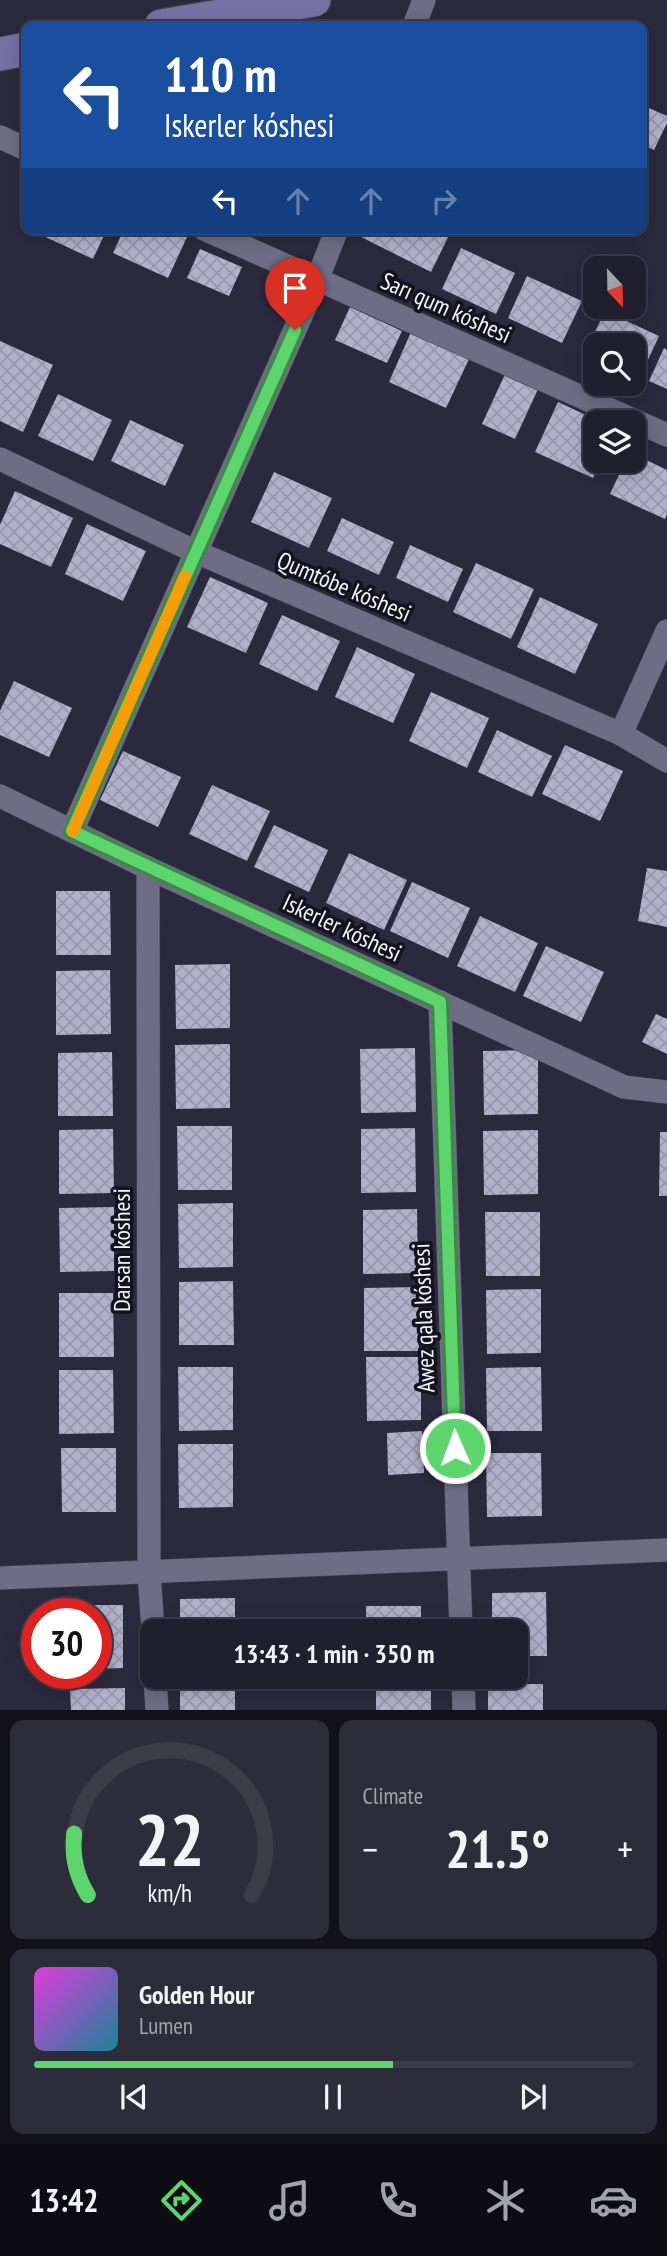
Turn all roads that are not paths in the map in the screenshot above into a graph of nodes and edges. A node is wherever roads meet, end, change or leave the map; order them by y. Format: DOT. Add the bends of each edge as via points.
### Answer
graph roads {
  1 [pos="314,0"];
  2 [pos="424,0"];
  3 [pos="190,21"];
  4 [pos="416,21"];
  5 [pos="21,50"];
  6 [pos="0,54"];
  7 [pos="0,137"];
  8 [pos="21,147"];
  9 [pos="217,235"];
  10 [pos="335,235"];
  11 [pos="317,280"];
  12 [pos="667,435"];
  13 [pos="0,459"];
  14 [pos="196,552"];
  15 [pos="667,631"];
  16 [pos="621,734"];
  17 [pos="667,761"];
  18 [pos="0,796"];
  19 [pos="72,831"];
  20 [pos="148,868"];
  21 [pos="440,1002"];
  22 [pos="667,1092"];
  23 [pos="667,1550"];
  24 [pos="459,1559"];
  25 [pos="149,1572"];
  26 [pos="0,1578"];
  27 [pos="152,1619"];
  28 [pos="461,1619"];
  29 [pos="156,1689"];
  30 [pos="463,1689"];
  31 [pos="157,1710"];
  32 [pos="464,1710"];
  1 -- 3 [label="street"];
  2 -- 4 [label="street"];
  5 -- 6 [label="street"];
  7 -- 8 [label="street"];
  9 -- 11 [label="street, Sarı qum kóshesi"];
  10 -- 11 [label="street"];
  11 -- 12 [label="street, Sarı qum kóshesi"];
  11 -- 14 [label="street"];
  13 -- 14 [label="street, Qumtóbe kóshesi"];
  14 -- 16 [label="street, Qumtóbe kóshesi"];
  14 -- 19 [label="street"];
  15 -- 16 [label="street"];
  16 -- 17 [label="street, Qumtóbe kóshesi"];
  18 -- 19 [label="street, Iskerler kóshesi"];
  19 -- 20 [label="street, Iskerler kóshesi"];
  20 -- 21 [label="street, Iskerler kóshesi"];
  20 -- 25 [label="street, Darsan kóshesi"];
  21 -- 22 [label="street, Iskerler kóshesi" via="624,1087"];
  21 -- 24 [label="street, Awez qala kóshesi"];
  23 -- 24 [label="street"];
  24 -- 25 [label="street"];
  24 -- 28 [label="street, Awez qala kóshesi"];
  25 -- 26 [label="street"];
  25 -- 27 [label="street, Darsan kóshesi"];
  29 -- 31 [label="street"];
  30 -- 32 [label="street"];
}
